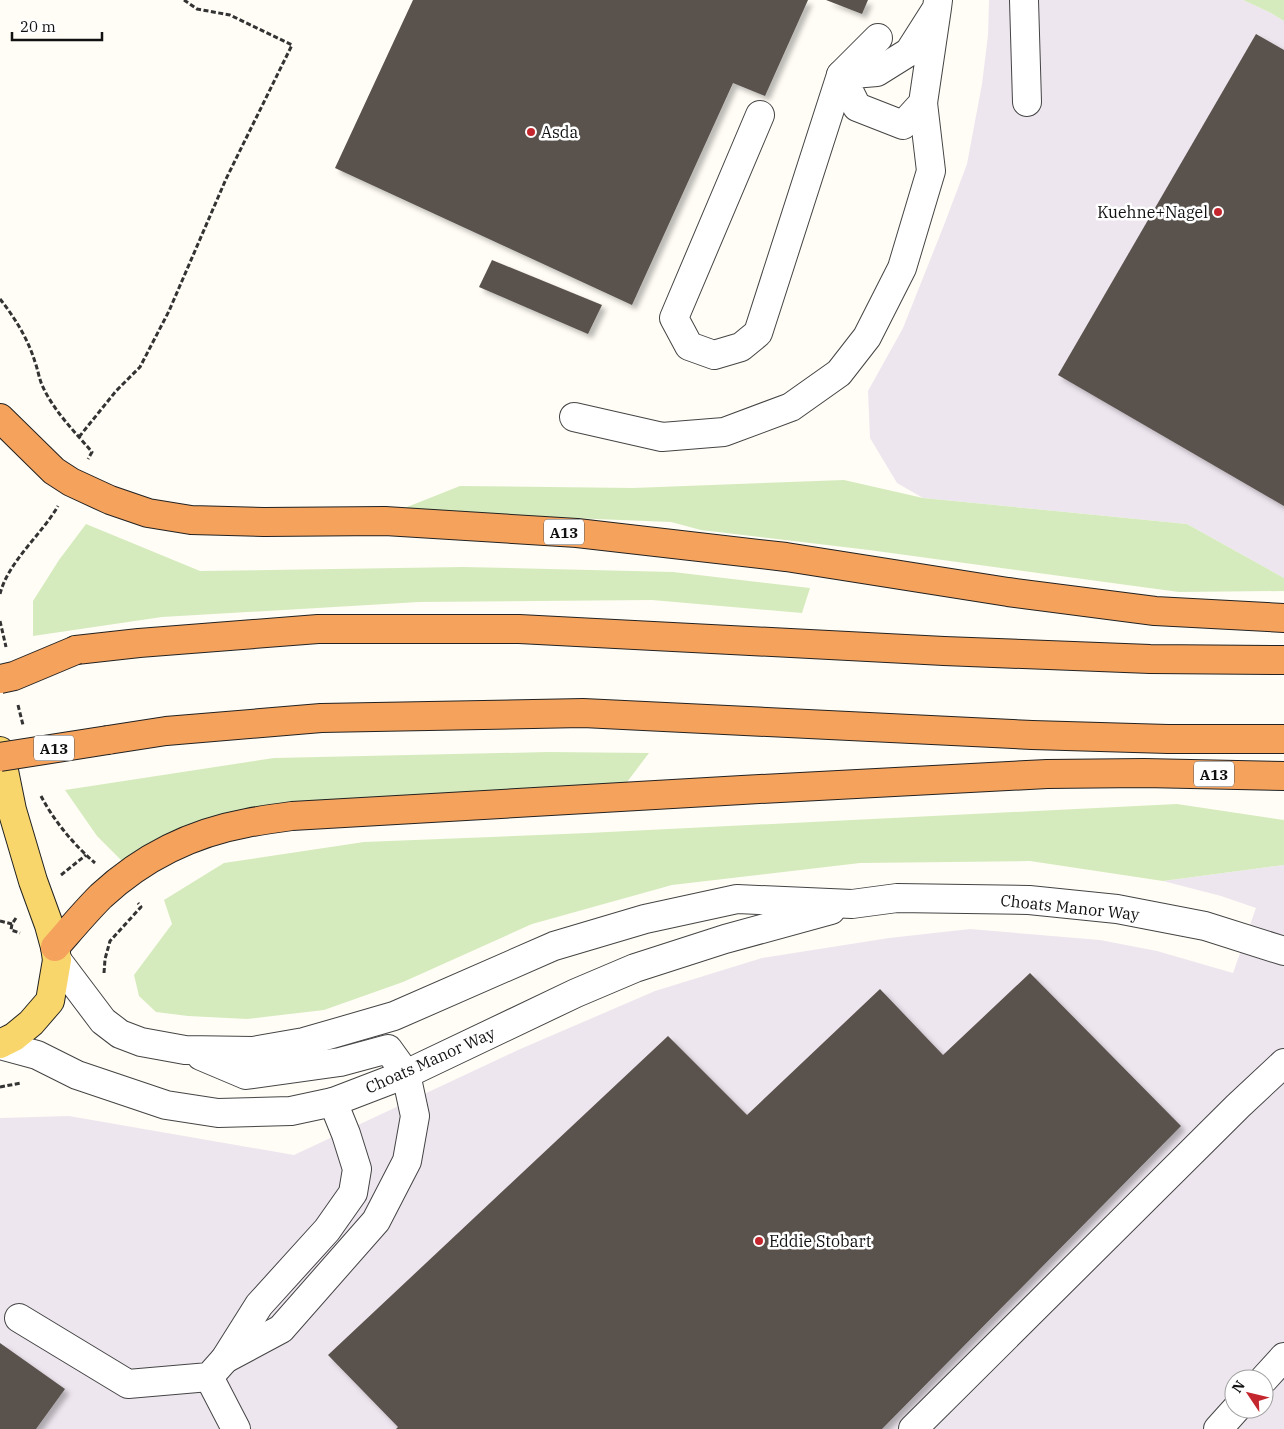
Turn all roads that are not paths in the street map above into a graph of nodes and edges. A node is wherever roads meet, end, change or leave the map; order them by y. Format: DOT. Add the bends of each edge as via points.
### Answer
graph roads {
  1 [pos="1024,0"];
  2 [pos="937,4"];
  3 [pos="878,38"];
  4 [pos="841,75"];
  5 [pos="1027,102"];
  6 [pos="923,104"];
  7 [pos="760,115"];
  8 [pos="0,418"];
  9 [pos="574,418"];
  10 [pos="1284,618"];
  11 [pos="1284,660"];
  12 [pos="0,679"];
  13 [pos="1284,739"];
  14 [pos="0,751"];
  15 [pos="0,757"];
  16 [pos="1284,776"];
  17 [pos="852,904"];
  18 [pos="1284,951"];
  19 [pos="56,954"];
  20 [pos="0,1044"];
  21 [pos="185,1050"];
  22 [pos="1284,1063"];
  23 [pos="406,1074"];
  24 [pos="333,1102"];
  25 [pos="19,1318"];
  26 [pos="1284,1357"];
  27 [pos="217,1368"];
  28 [pos="1273,1369"];
  29 [pos="1227,1419"];
  30 [pos="236,1429"];
  31 [pos="913,1429"];
  32 [pos="1218,1429"];
  1 -- 5 [label="street"];
  2 -- 4 [label="street" via="909,52 877,72"];
  2 -- 6 [label="street"];
  3 -- 4 [label="street"];
  4 -- 6 [label="street" via="858,107 903,125"];
  4 -- 7 [label="street" via="758,333 741,347 714,355 689,346 674,318"];
  6 -- 9 [label="street" via="931,172 902,268 867,337 838,373 791,407 724,432 662,437"];
  8 -- 10 [label="highway, A13" via="54,472 72,482 148,513 191,520 385,521 577,533 786,557 1155,611"];
  11 -- 12 [label="highway, bridge" via="1150,659 944,651 519,629 318,629 76,650"];
  13 -- 15 [label="highway, A13, bridge" via="1032,735 583,713 321,718 166,731"];
  14 -- 19 [label="main road" via="12,810"];
  16 -- 19 [label="highway, A13" via="1047,774 302,816 247,823 200,835 140,865 101,896"];
  17 -- 18 [label="street, Choats Manor Way" via="897,898 1029,900 1117,909 1205,926"];
  17 -- 21 [label="street, Choats Manor Way" via="737,899 718,903 645,919 554,946 394,1016 304,1042 253,1051"];
  17 -- 23 [label="street, Choats Manor Way" via="635,968"];
  19 -- 20 [label="main road" via="50,1000 31,1023"];
  19 -- 21 [label="street, Choats Manor Way" via="103,1021 120,1034 140,1042"];
  20 -- 24 [label="street, Choats Manor Way" via="37,1055 77,1075 166,1106 218,1113 252,1113 291,1111"];
  21 -- 23 [label="street" via="246,1075 340,1062 388,1049"];
  22 -- 31 [label="street"];
  23 -- 24 [label="street, Choats Manor Way"];
  23 -- 27 [label="street" via="415,1116 407,1161 376,1221 281,1329"];
  24 -- 27 [label="street" via="357,1169 353,1193 327,1230 259,1305"];
  25 -- 27 [label="street" via="128,1384"];
  26 -- 28 [label="street"];
  27 -- 30 [label="street"];
  29 -- 32 [label="street"];
}
